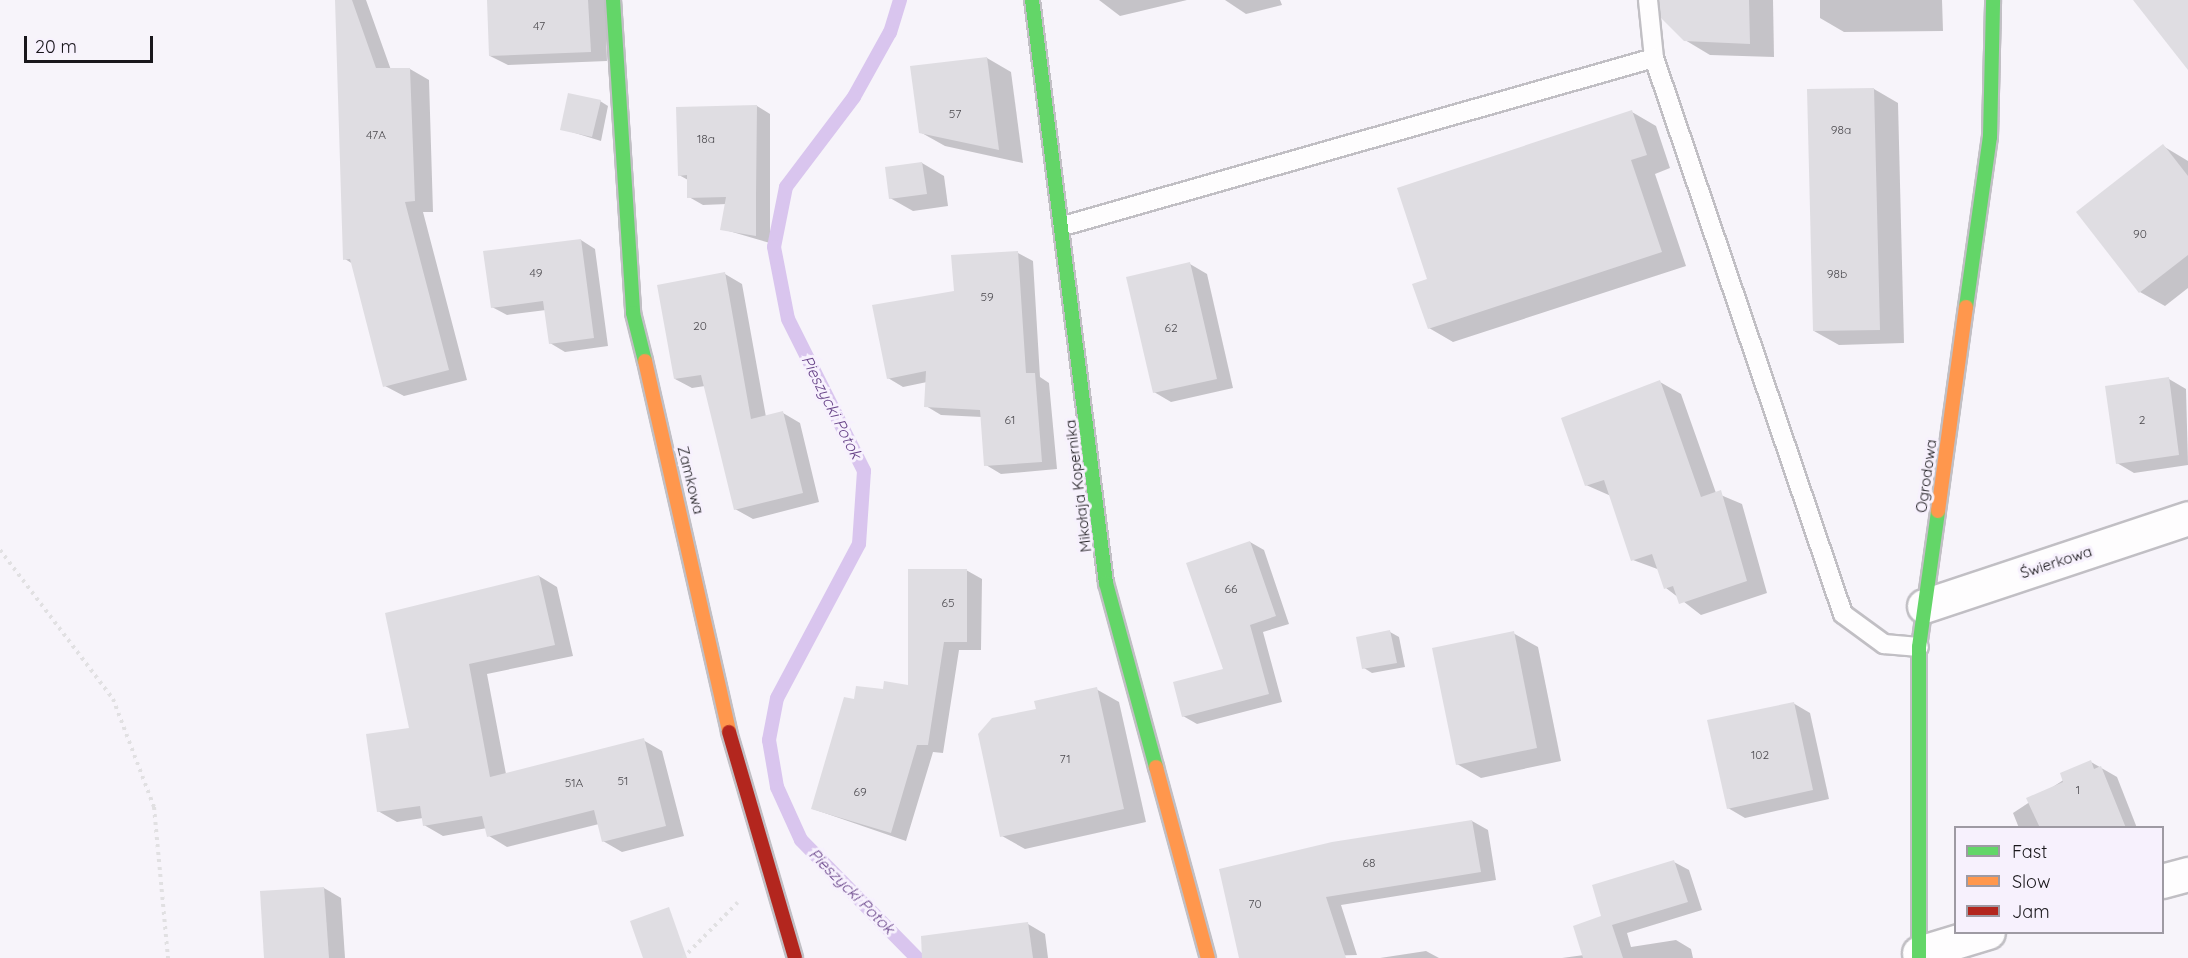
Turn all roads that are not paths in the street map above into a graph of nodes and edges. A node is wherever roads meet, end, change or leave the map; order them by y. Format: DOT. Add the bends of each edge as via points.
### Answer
graph roads {
  1 [pos="613,0"];
  2 [pos="1032,0"];
  3 [pos="1648,0"];
  4 [pos="1993,0"];
  5 [pos="1654,58"];
  6 [pos="1063,226"];
  7 [pos="2188,518"];
  8 [pos="1924,606"];
  9 [pos="1919,647"];
  10 [pos="2188,874"];
  11 [pos="2164,881"];
  12 [pos="1985,934"];
  13 [pos="1914,956"];
  14 [pos="795,958"];
  15 [pos="1208,958"];
  1 -- 14 [label="street, Zamkowa" via="633,314 704,608 716,686"];
  2 -- 6 [label="street, Mikołaja Kopernika"];
  3 -- 5 [label="lane"];
  4 -- 8 [label="street, Ogrodowa" via="1990,137"];
  5 -- 6 [label="lane"];
  5 -- 9 [label="lane" via="1843,614 1884,644"];
  6 -- 15 [label="street, Mikołaja Kopernika" via="1106,583"];
  7 -- 8 [label="street, Świerkowa"];
  8 -- 9 [label="street, Ogrodowa"];
  9 -- 13 [label="street, Ogrodowa"];
  10 -- 11 [label="street"];
  12 -- 13 [label="street"];
}
